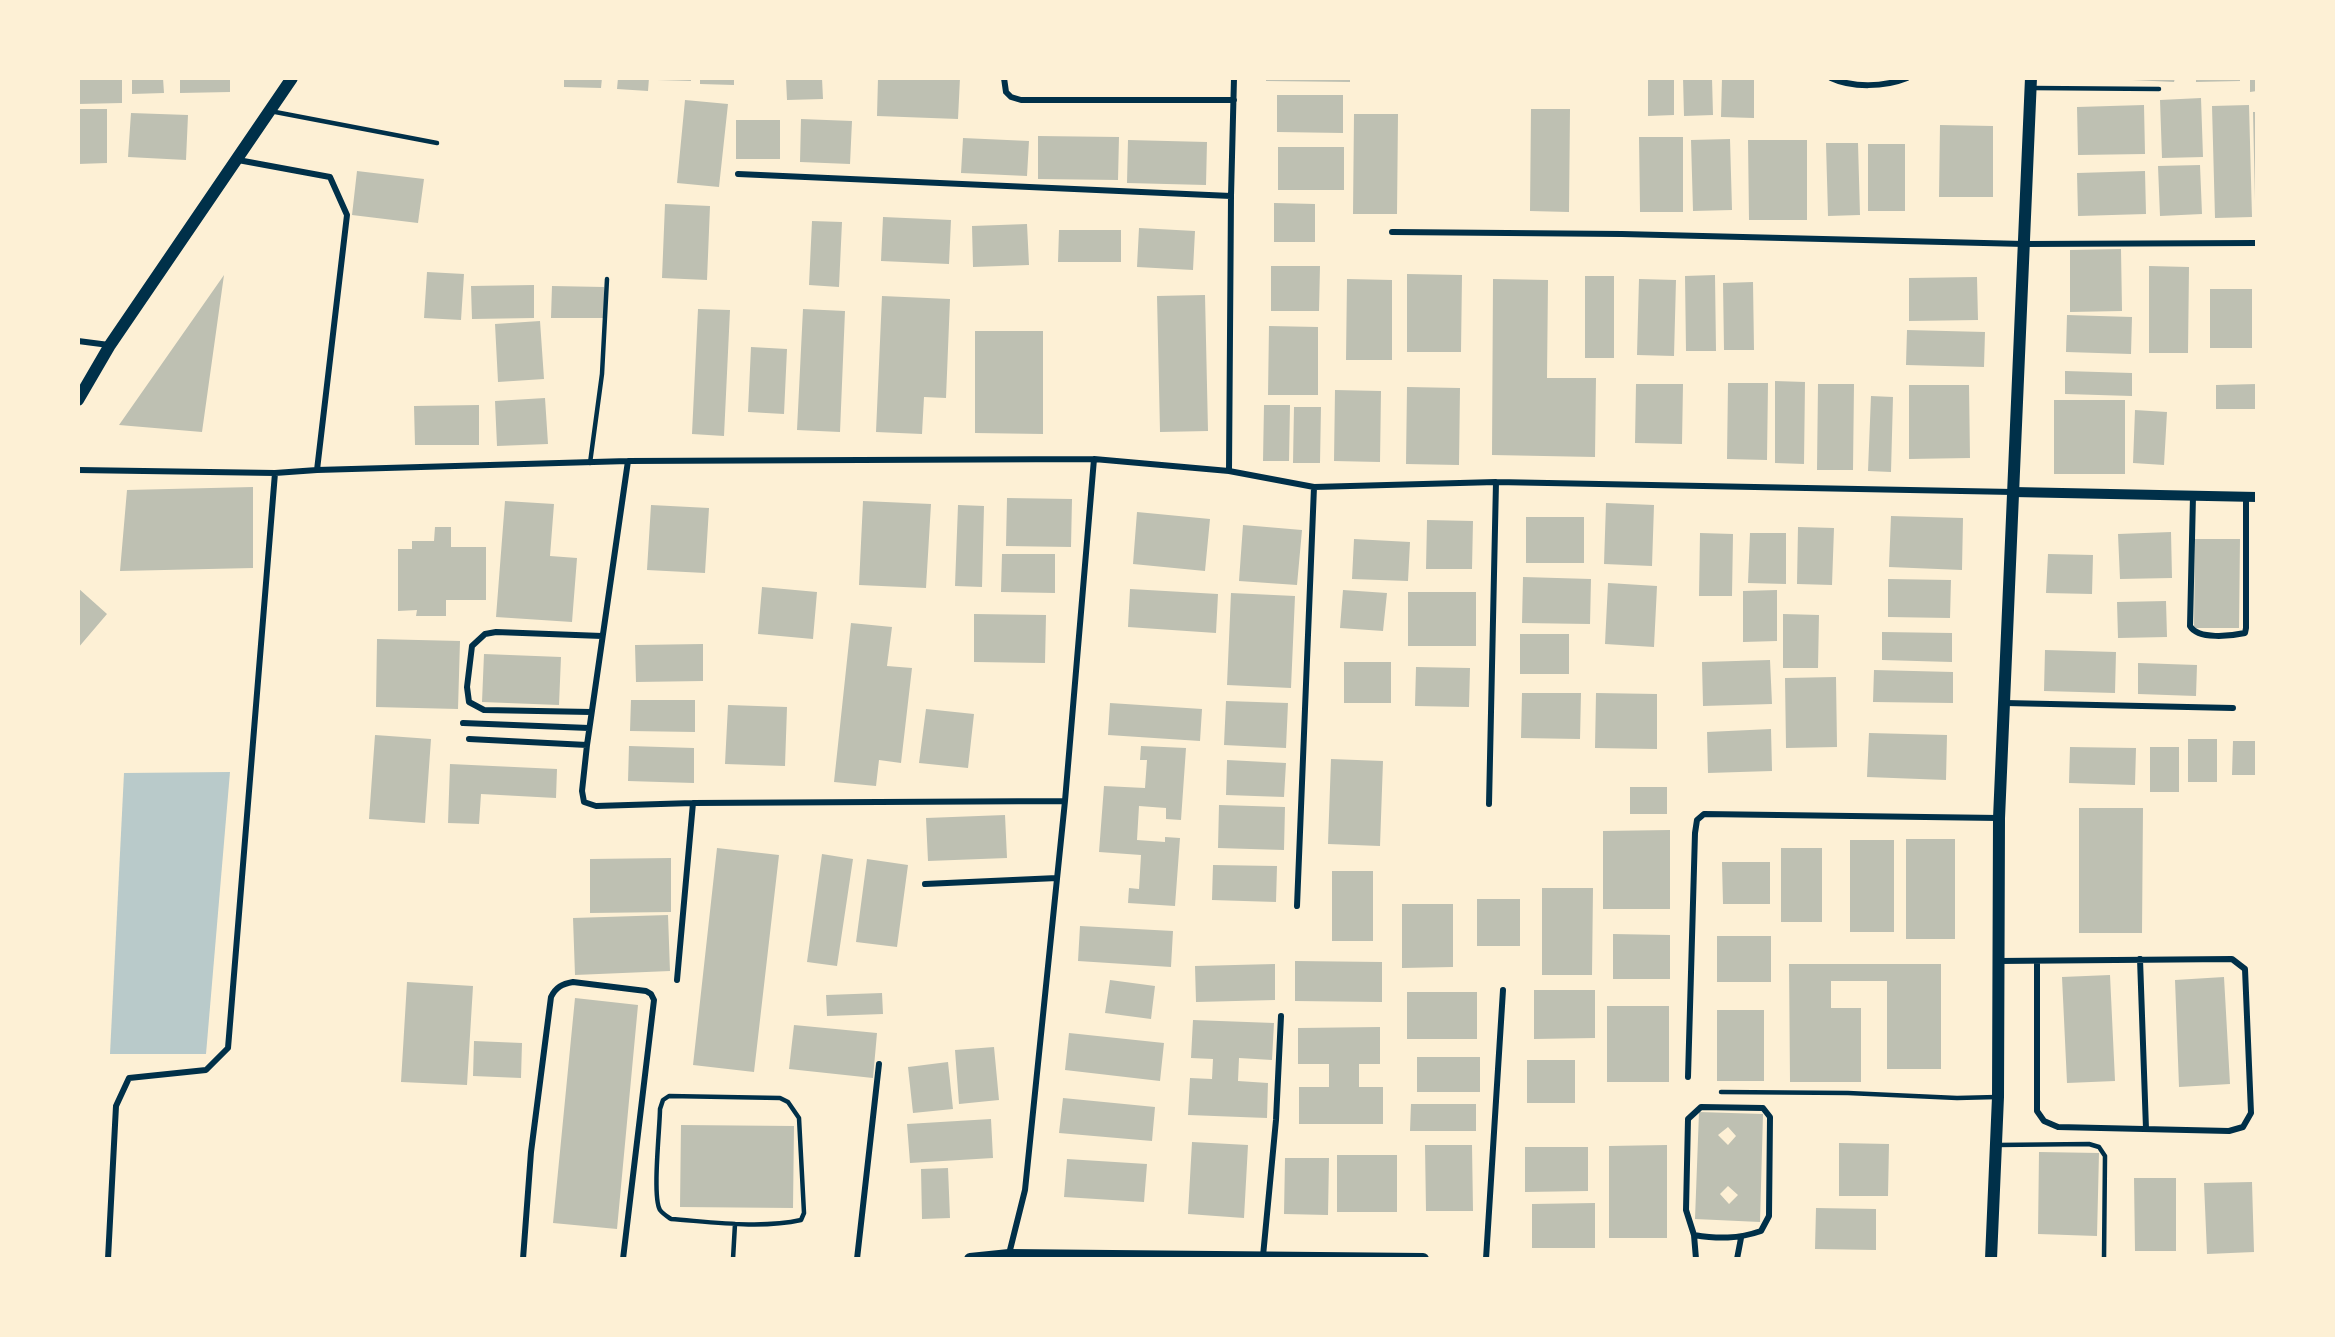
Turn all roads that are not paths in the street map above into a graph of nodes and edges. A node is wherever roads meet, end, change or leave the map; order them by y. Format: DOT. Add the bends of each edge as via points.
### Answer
graph roads {
  1 [pos="292,78"];
  2 [pos="1004,78"];
  3 [pos="1234,78"];
  4 [pos="1830,78"];
  5 [pos="1907,78"];
  6 [pos="2031,83"];
  7 [pos="2159,89"];
  8 [pos="1234,100"];
  9 [pos="270,111"];
  10 [pos="437,143"];
  11 [pos="238,160"];
  12 [pos="738,174"];
  13 [pos="1231,196"];
  14 [pos="1392,232"];
  15 [pos="2257,243"];
  16 [pos="2024,244"];
  17 [pos="607,279"];
  18 [pos="78,341"];
  19 [pos="110,345"];
  20 [pos="78,400"];
  21 [pos="1094,459"];
  22 [pos="628,461"];
  23 [pos="590,463"];
  24 [pos="78,470"];
  25 [pos="317,470"];
  26 [pos="1229,471"];
  27 [pos="275,473"];
  28 [pos="1496,483"];
  29 [pos="1314,487"];
  30 [pos="2013,492"];
  31 [pos="2193,496"];
  32 [pos="2251,497"];
  33 [pos="602,636"];
  34 [pos="2005,703"];
  35 [pos="2233,708"];
  36 [pos="591,712"];
  37 [pos="463,723"];
  38 [pos="589,728"];
  39 [pos="469,739"];
  40 [pos="587,745"];
  41 [pos="1065,801"];
  42 [pos="693,802"];
  43 [pos="1489,804"];
  44 [pos="1999,818"];
  45 [pos="1058,878"];
  46 [pos="925,884"];
  47 [pos="1298,906"];
  48 [pos="2140,958"];
  49 [pos="1997,961"];
  50 [pos="2037,962"];
  51 [pos="677,980"];
  52 [pos="1503,990"];
  53 [pos="1281,1016"];
  54 [pos="879,1065"];
  55 [pos="1688,1077"];
  56 [pos="1721,1092"];
  57 [pos="1998,1097"];
  58 [pos="2146,1129"];
  59 [pos="1996,1144"];
  60 [pos="735,1224"];
  61 [pos="1694,1235"];
  62 [pos="1741,1238"];
  63 [pos="1263,1256"];
  64 [pos="1009,1257"];
  65 [pos="108,1259"];
  66 [pos="523,1259"];
  67 [pos="623,1259"];
  68 [pos="732,1259"];
  69 [pos="857,1259"];
  70 [pos="970,1259"];
  71 [pos="1423,1259"];
  72 [pos="1486,1259"];
  73 [pos="1696,1259"];
  74 [pos="1737,1259"];
  75 [pos="1991,1259"];
  76 [pos="2104,1259"];
  1 -- 9 [label="main road"];
  2 -- 8 [label="street" via="1006,92 1021,100"];
  3 -- 8 [label="street"];
  4 -- 5 [label="street" via="1846,84 1866,84 1896,83"];
  6 -- 7 [label="lane"];
  6 -- 16 [label="main road"];
  8 -- 13 [label="street"];
  9 -- 10 [label="lane"];
  9 -- 11 [label="main road"];
  11 -- 19 [label="main road"];
  11 -- 25 [label="street" via="330,177 347,215"];
  12 -- 13 [label="street"];
  13 -- 26 [label="street"];
  14 -- 16 [label="street"];
  15 -- 16 [label="street"];
  16 -- 30 [label="main road"];
  17 -- 23 [label="lane" via="602,374"];
  18 -- 19 [label="street"];
  19 -- 20 [label="main road"];
  21 -- 22 [label="street"];
  21 -- 26 [label="street"];
  21 -- 41 [label="street"];
  22 -- 23 [label="street"];
  22 -- 33 [label="street"];
  23 -- 25 [label="street"];
  24 -- 27 [label="street"];
  25 -- 27 [label="street"];
  26 -- 29 [label="street"];
  27 -- 65 [label="street" via="228,1048 206,1070 129,1078 117,1106"];
  28 -- 29 [label="street"];
  28 -- 30 [label="street"];
  28 -- 43 [label="street"];
  29 -- 47 [label="street"];
  30 -- 31 [label="street"];
  30 -- 34 [label="main road"];
  31 -- 32 [label="street"];
  31 -- 32 [label="street" via="2190,626 2199,634 2230,635 2245,633 2246,628"];
  33 -- 36 [label="street"];
  33 -- 36 [label="street" via="496,632 476,639 472,646 467,687 470,702 483,710"];
  34 -- 35 [label="street"];
  34 -- 44 [label="main road"];
  36 -- 38 [label="street"];
  37 -- 38 [label="street"];
  38 -- 40 [label="street"];
  39 -- 40 [label="street"];
  40 -- 42 [label="street" via="584,802 596,806"];
  41 -- 42 [label="street"];
  41 -- 45 [label="street"];
  42 -- 51 [label="street"];
  44 -- 49 [label="main road"];
  44 -- 55 [label="street" via="1704,814 1697,820 1695,833"];
  45 -- 46 [label="street"];
  45 -- 64 [label="street" via="1025,1190"];
  48 -- 50 [label="street"];
  48 -- 58 [label="street"];
  48 -- 58 [label="street" via="2232,959 2245,969 2248,1017 2251,1113 2243,1127 2229,1131"];
  49 -- 50 [label="street"];
  49 -- 57 [label="main road"];
  50 -- 58 [label="street" via="2037,1111 2044,1120 2058,1126"];
  52 -- 72 [label="street"];
  53 -- 63 [label="street"];
  54 -- 69 [label="street"];
  56 -- 57 [label="lane"];
  57 -- 59 [label="main road"];
  59 -- 75 [label="main road"];
  59 -- 76 [label="lane" via="2099,1147 2105,1156"];
  60 -- 60 [label="lane" via="672,1219 659,1209 660,1109 669,1096 780,1098 788,1102 799,1118 804,1213 801,1220"];
  60 -- 68 [label="lane"];
  61 -- 62 [label="street"];
  61 -- 62 [label="street" via="1686,1210 1688,1119 1701,1107 1763,1108 1770,1117 1769,1216 1761,1231"];
  61 -- 73 [label="street"];
  62 -- 74 [label="street"];
  63 -- 64 [label="main road"];
  63 -- 71 [label="main road"];
  64 -- 70 [label="main road"];
  66 -- 67 [label="street" via="531,1152 550,997 562,984 573,982 646,991 654,1000"];
}
